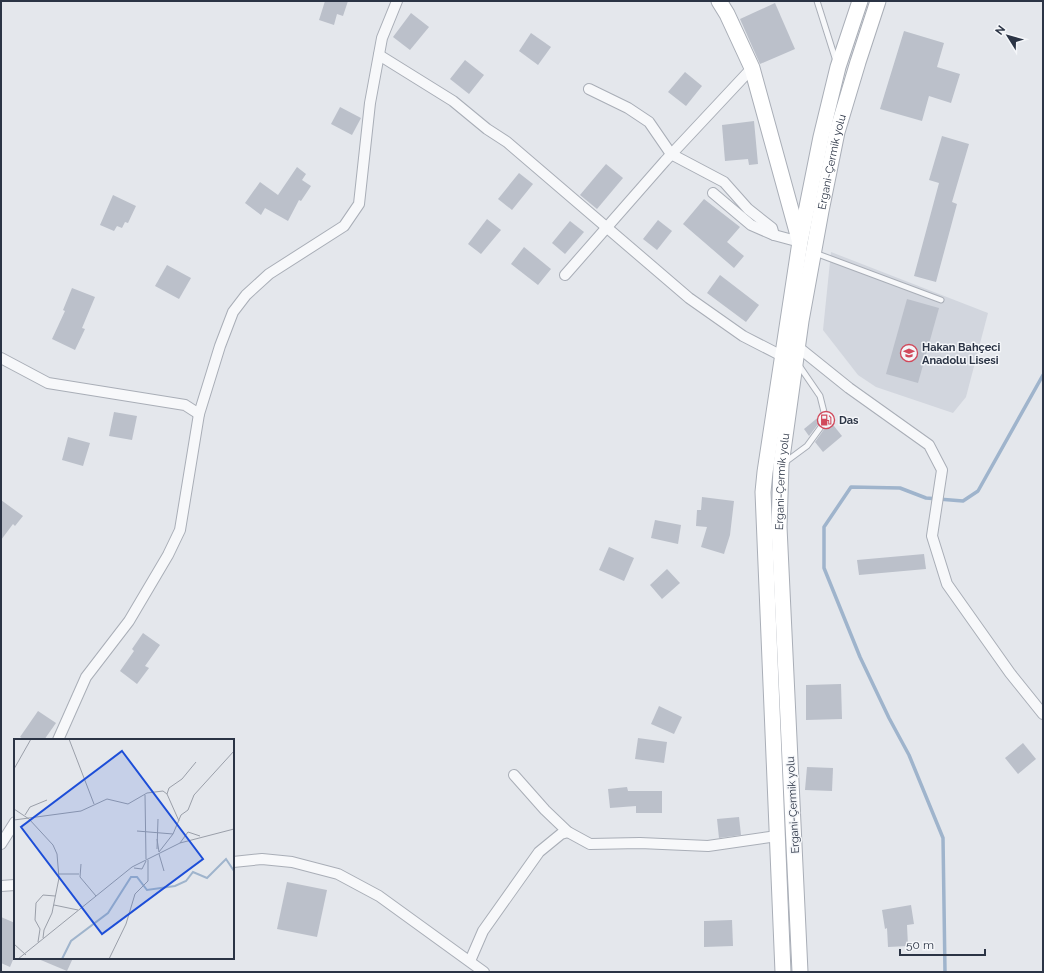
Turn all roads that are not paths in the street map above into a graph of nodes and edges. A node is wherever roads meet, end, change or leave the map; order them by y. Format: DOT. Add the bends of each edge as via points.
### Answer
graph roads {
  1 [pos="398,1"];
  2 [pos="719,1"];
  3 [pos="817,1"];
  4 [pos="860,1"];
  5 [pos="878,1"];
  6 [pos="379,55"];
  7 [pos="838,67"];
  8 [pos="752,68"];
  9 [pos="589,89"];
  10 [pos="671,154"];
  11 [pos="713,193"];
  12 [pos="607,228"];
  13 [pos="774,235"];
  14 [pos="800,242"];
  15 [pos="813,252"];
  16 [pos="565,275"];
  17 [pos="942,300"];
  18 [pos="792,354"];
  19 [pos="1,358"];
  20 [pos="199,414"];
  21 [pos="781,465"];
  22 [pos="1043,714"];
  23 [pos="58,739"];
  24 [pos="514,775"];
  25 [pos="14,824"];
  26 [pos="568,832"];
  27 [pos="778,836"];
  28 [pos="1,844"];
  29 [pos="234,862"];
  30 [pos="14,885"];
  31 [pos="1,886"];
  32 [pos="470,961"];
  33 [pos="484,972"];
  34 [pos="783,972"];
  35 [pos="800,972"];
  1 -- 6 [label="street" via="382,38"];
  2 -- 8 [label="main road"];
  3 -- 7 [label="lane"];
  4 -- 7 [label="main road, Ergani-Çermik yolu"];
  5 -- 15 [label="main road, Ergani-Çermik yolu" via="837,132"];
  6 -- 12 [label="street" via="453,101 507,142"];
  6 -- 20 [label="street" via="370,103 359,204 344,226 270,274 241,301 233,312 220,346"];
  7 -- 14 [label="main road, Ergani-Çermik yolu"];
  8 -- 10 [label="street"];
  8 -- 14 [label="main road"];
  9 -- 10 [label="street" via="628,108 649,122"];
  10 -- 12 [label="street"];
  10 -- 13 [label="street" via="724,182 748,209 772,228"];
  11 -- 13 [label="street" via="751,225"];
  12 -- 16 [label="street"];
  12 -- 18 [label="street" via="690,298 742,336"];
  13 -- 14 [label="street"];
  14 -- 18 [label="main road, Ergani-Çermik yolu"];
  15 -- 17 [label="lane"];
  15 -- 18 [label="main road, Ergani-Çermik yolu"];
  18 -- 21 [label="main road, Ergani-Çermik yolu"];
  18 -- 21 [label="lane" via="820,396 826,420 807,446"];
  18 -- 22 [label="street" via="849,388 929,445 942,470 932,536 947,584 1010,673"];
  18 -- 27 [label="main road, Ergani-Çermik yolu" via="765,472 763,492"];
  19 -- 20 [label="street" via="48,383 186,405"];
  20 -- 23 [label="street" via="180,530 129,621 86,677"];
  21 -- 35 [label="main road, Ergani-Çermik yolu" via="779,527"];
  24 -- 26 [label="street"];
  25 -- 28 [label="street"];
  26 -- 27 [label="street" via="590,844 708,846"];
  26 -- 32 [label="street" via="561,834 539,852 483,931"];
  27 -- 34 [label="main road, Ergani-Çermik yolu"];
  29 -- 32 [label="street" via="262,859 292,862 338,874 379,896"];
  30 -- 31 [label="street"];
  32 -- 33 [label="street"];
}
